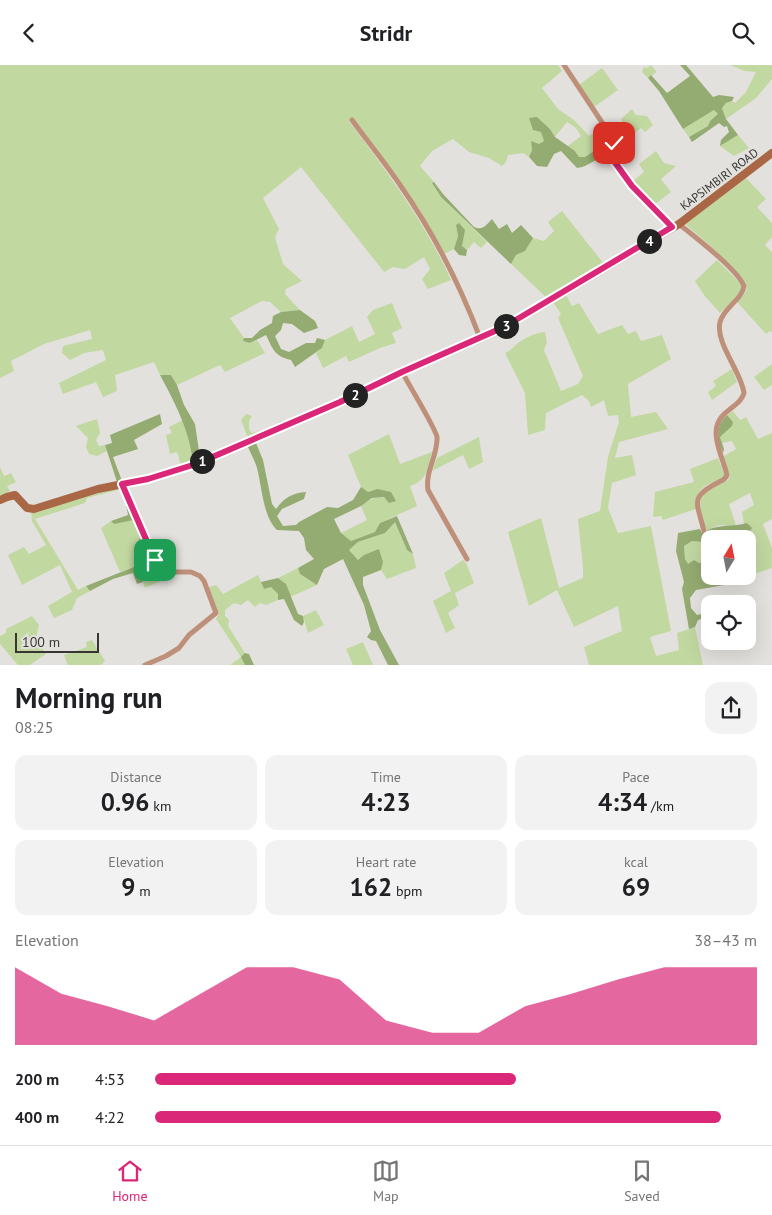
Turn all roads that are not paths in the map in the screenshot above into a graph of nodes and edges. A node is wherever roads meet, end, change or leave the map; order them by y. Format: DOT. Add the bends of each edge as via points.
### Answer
graph roads {
  1 [pos="564,65"];
  2 [pos="352,120"];
  3 [pos="772,153"];
  4 [pos="676,225"];
  5 [pos="480,338"];
  6 [pos="402,372"];
  7 [pos="122,484"];
  8 [pos="0,500"];
  9 [pos="704,530"];
  10 [pos="467,559"];
  11 [pos="145,665"];
  1 -- 4 [label="street" via="613,139 614,145 608,151 611,157 632,186"];
  2 -- 5 [label="street" via="400,184 431,235"];
  3 -- 4 [label="street, KAPSIMBIRI ROAD"];
  4 -- 5 [label="street, KAPSIMBIRI ROAD"];
  4 -- 9 [label="street" via="708,247 744,286 720,324 720,335 744,393 740,401 722,416 716,428 716,439 727,475 698,496"];
  5 -- 6 [label="street, KAPSIMBIRI ROAD"];
  6 -- 7 [label="street, KAPSIMBIRI ROAD" via="196,464"];
  6 -- 10 [label="street" via="436,433 428,490"];
  7 -- 8 [label="street, KAPSIMBIRI ROAD" via="34,509 16,495"];
  7 -- 11 [label="street" via="156,564 171,572 191,572 200,576 216,613 179,647"];
}
